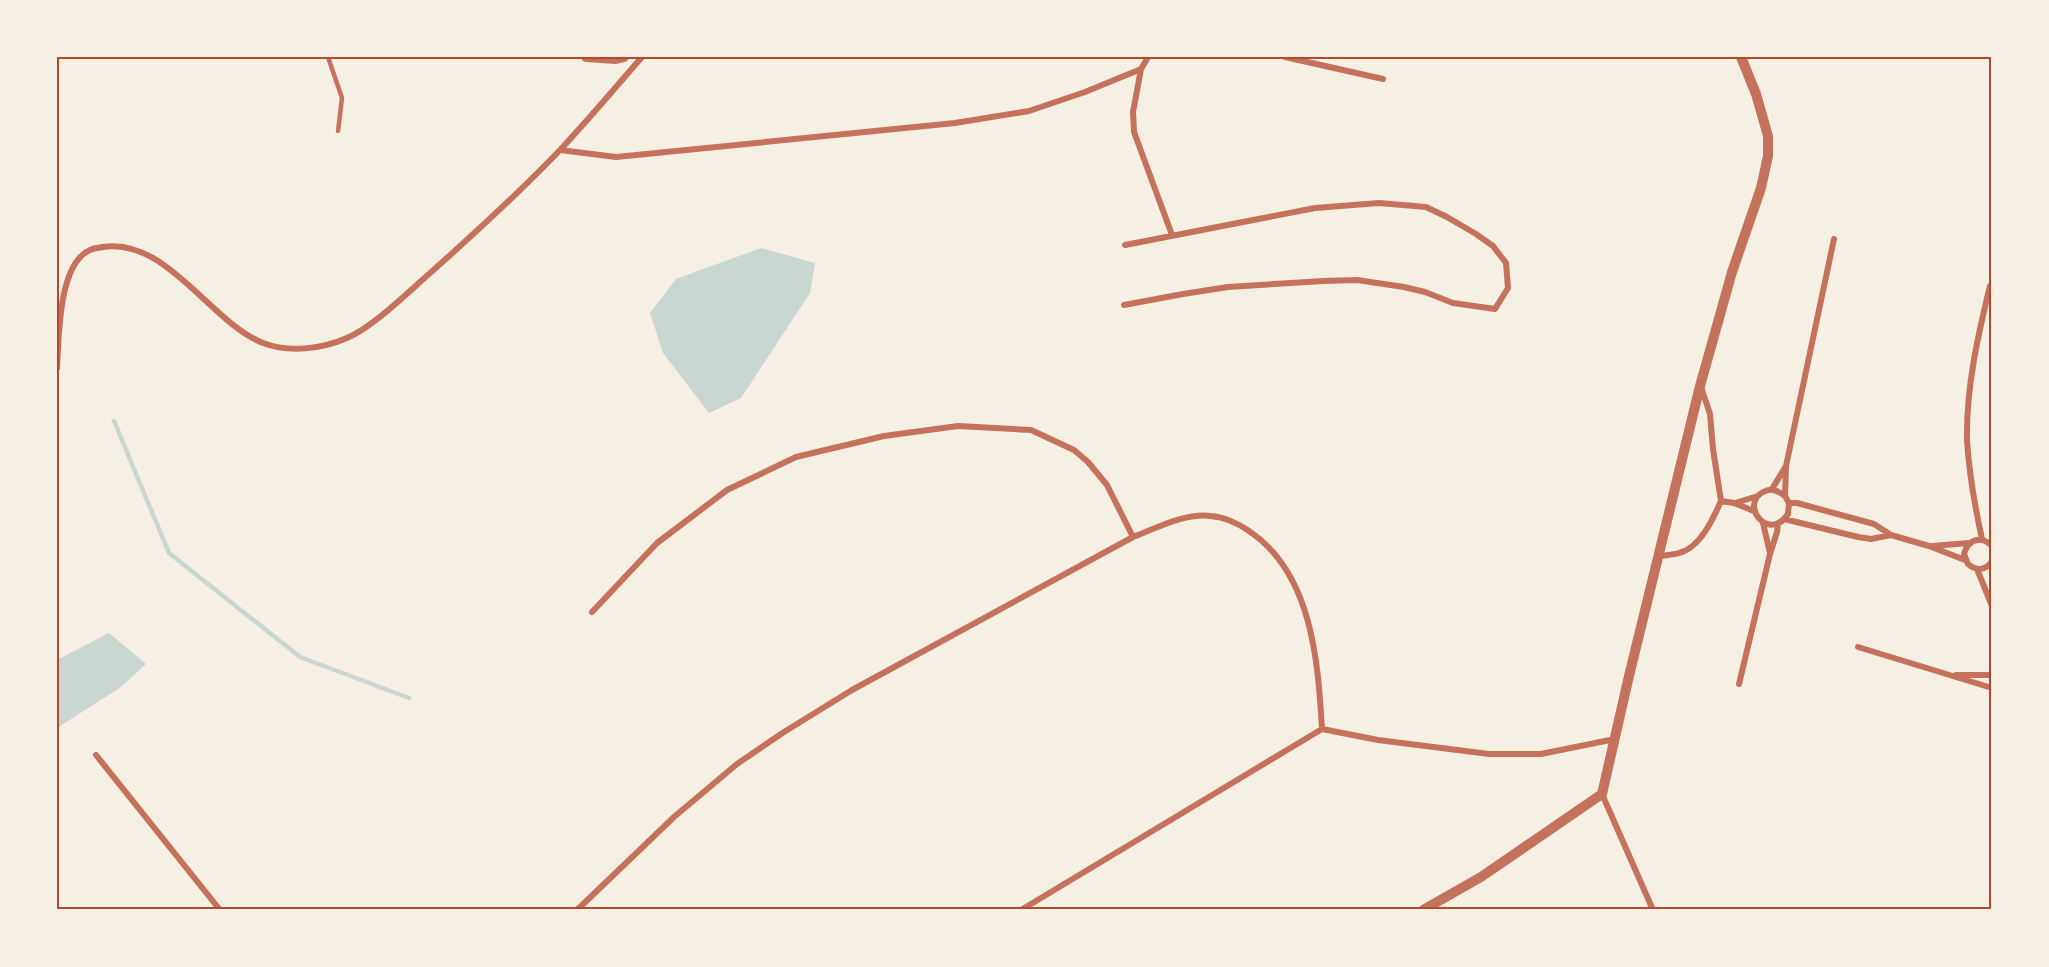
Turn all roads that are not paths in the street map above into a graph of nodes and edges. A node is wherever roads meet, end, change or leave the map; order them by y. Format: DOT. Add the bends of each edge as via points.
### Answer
graph roads {
  1 [pos="328,57"];
  2 [pos="586,57"];
  3 [pos="624,57"];
  4 [pos="642,57"];
  5 [pos="1148,57"];
  6 [pos="1285,57"];
  7 [pos="1741,57"];
  8 [pos="1141,69"];
  9 [pos="1383,79"];
  10 [pos="338,131"];
  11 [pos="560,150"];
  12 [pos="1172,235"];
  13 [pos="1834,239"];
  14 [pos="1125,245"];
  15 [pos="1990,286"];
  16 [pos="1124,305"];
  17 [pos="57,368"];
  18 [pos="1700,386"];
  19 [pos="1786,466"];
  20 [pos="1772,489"];
  21 [pos="1758,496"];
  22 [pos="1785,496"];
  23 [pos="1721,501"];
  24 [pos="1734,503"];
  25 [pos="1789,503"];
  26 [pos="1754,511"];
  27 [pos="1781,521"];
  28 [pos="1763,523"];
  29 [pos="1891,535"];
  30 [pos="1133,537"];
  31 [pos="1982,540"];
  32 [pos="1969,543"];
  33 [pos="1929,546"];
  34 [pos="1992,546"];
  35 [pos="1770,554"];
  36 [pos="1659,556"];
  37 [pos="1965,560"];
  38 [pos="1992,561"];
  39 [pos="1977,569"];
  40 [pos="1992,606"];
  41 [pos="592,612"];
  42 [pos="1858,647"];
  43 [pos="1952,675"];
  44 [pos="1992,675"];
  45 [pos="1739,684"];
  46 [pos="1992,687"];
  47 [pos="1322,729"];
  48 [pos="1615,739"];
  49 [pos="96,755"];
  50 [pos="1602,794"];
  51 [pos="220,910"];
  52 [pos="577,910"];
  53 [pos="1021,910"];
  54 [pos="1423,910"];
  55 [pos="1653,910"];
  1 -- 10 [label="lane" via="342,98"];
  2 -- 3 [label="street"];
  4 -- 11 [label="street"];
  5 -- 8 [label="street"];
  6 -- 9 [label="street"];
  7 -- 18 [label="street" via="1768,136 1768,156"];
  8 -- 11 [label="street" via="1029,111 955,123 616,157"];
  8 -- 12 [label="street" via="1133,112 1134,132"];
  11 -- 17 [label="street" via="383,314 347,338 317,347 299,349 262,343 143,253 117,247 90,250 79,258 69,275 60,321"];
  12 -- 14 [label="street"];
  12 -- 16 [label="street" via="1315,208 1379,203 1426,207 1493,246 1506,262 1508,288 1495,309 1357,280 1228,287"];
  13 -- 19 [label="street"];
  15 -- 31 [label="street" via="1978,336 1967,439"];
  18 -- 23 [label="street" via="1710,414"];
  18 -- 36 [label="street"];
  19 -- 20 [label="street"];
  19 -- 22 [label="street"];
  20 -- 21 [label="street"];
  20 -- 22 [label="street"];
  21 -- 24 [label="street"];
  21 -- 26 [label="street"];
  22 -- 25 [label="street"];
  23 -- 24 [label="street"];
  23 -- 36 [label="street" via="1690,547 1681,553"];
  24 -- 26 [label="street"];
  25 -- 27 [label="street" via="1788,514"];
  25 -- 29 [label="street" via="1875,524"];
  26 -- 28 [label="street"];
  27 -- 28 [label="street"];
  27 -- 29 [label="street" via="1871,539"];
  27 -- 35 [label="street"];
  28 -- 35 [label="street"];
  29 -- 33 [label="street"];
  30 -- 41 [label="street" via="1107,485 1088,462 1074,450 1031,430 958,426 884,436 796,457 728,490 657,543"];
  30 -- 47 [label="street" via="1179,519 1212,516 1239,524 1272,551 1295,586 1309,627"];
  30 -- 52 [label="street" via="852,690 784,732 737,764 674,817"];
  31 -- 32 [label="street"];
  31 -- 34 [label="street"];
  32 -- 33 [label="street"];
  32 -- 37 [label="street"];
  33 -- 37 [label="street"];
  35 -- 45 [label="street"];
  36 -- 48 [label="street"];
  37 -- 39 [label="street"];
  38 -- 39 [label="street"];
  39 -- 40 [label="street"];
  42 -- 43 [label="street"];
  43 -- 44 [label="street"];
  43 -- 46 [label="street"];
  47 -- 48 [label="street" via="1490,754 1541,754"];
  47 -- 53 [label="street"];
  48 -- 50 [label="street"];
  49 -- 51 [label="street"];
  50 -- 54 [label="street" via="1481,877"];
  50 -- 55 [label="street"];
}
